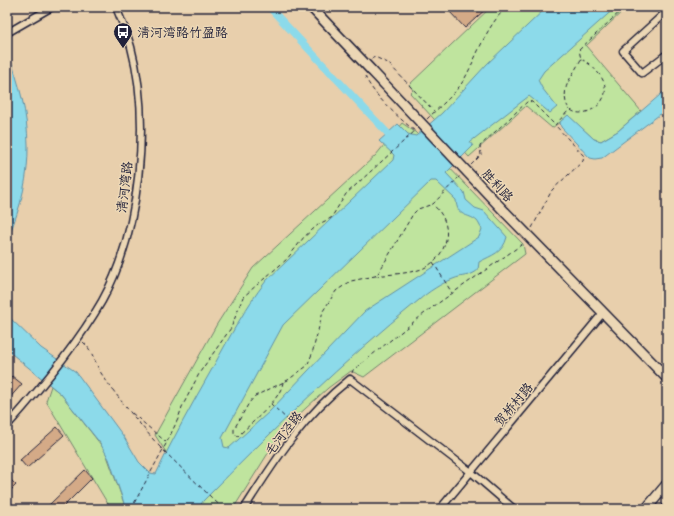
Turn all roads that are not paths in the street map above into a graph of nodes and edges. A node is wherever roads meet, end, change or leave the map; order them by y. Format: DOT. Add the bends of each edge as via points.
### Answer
graph roads {
  1 [pos="52,7"];
  2 [pos="116,7"];
  3 [pos="311,7"];
  4 [pos="667,11"];
  5 [pos="9,32"];
  6 [pos="667,54"];
  7 [pos="602,314"];
  8 [pos="667,378"];
  9 [pos="7,426"];
  10 [pos="470,472"];
  11 [pos="667,484"];
  12 [pos="244,509"];
  13 [pos="440,509"];
  14 [pos="514,509"];
  15 [pos="646,509"];
  1 -- 5 [label="street"];
  2 -- 9 [label="street, 清河湾路" via="131,47 140,122 138,174 132,217 120,260 102,300 78,338"];
  3 -- 7 [label="main road, 胜利路, bridge" via="364,62 368,73"];
  4 -- 6 [label="street" via="624,51 642,73"];
  7 -- 8 [label="main road, 胜利路"];
  7 -- 10 [label="street, 贺桥村路"];
  10 -- 12 [label="street, 毛河泾路" via="350,379 298,430 278,455"];
  10 -- 13 [label="street, 贺桥村路"];
  10 -- 14 [label="street"];
  11 -- 15 [label="main road"];
}
